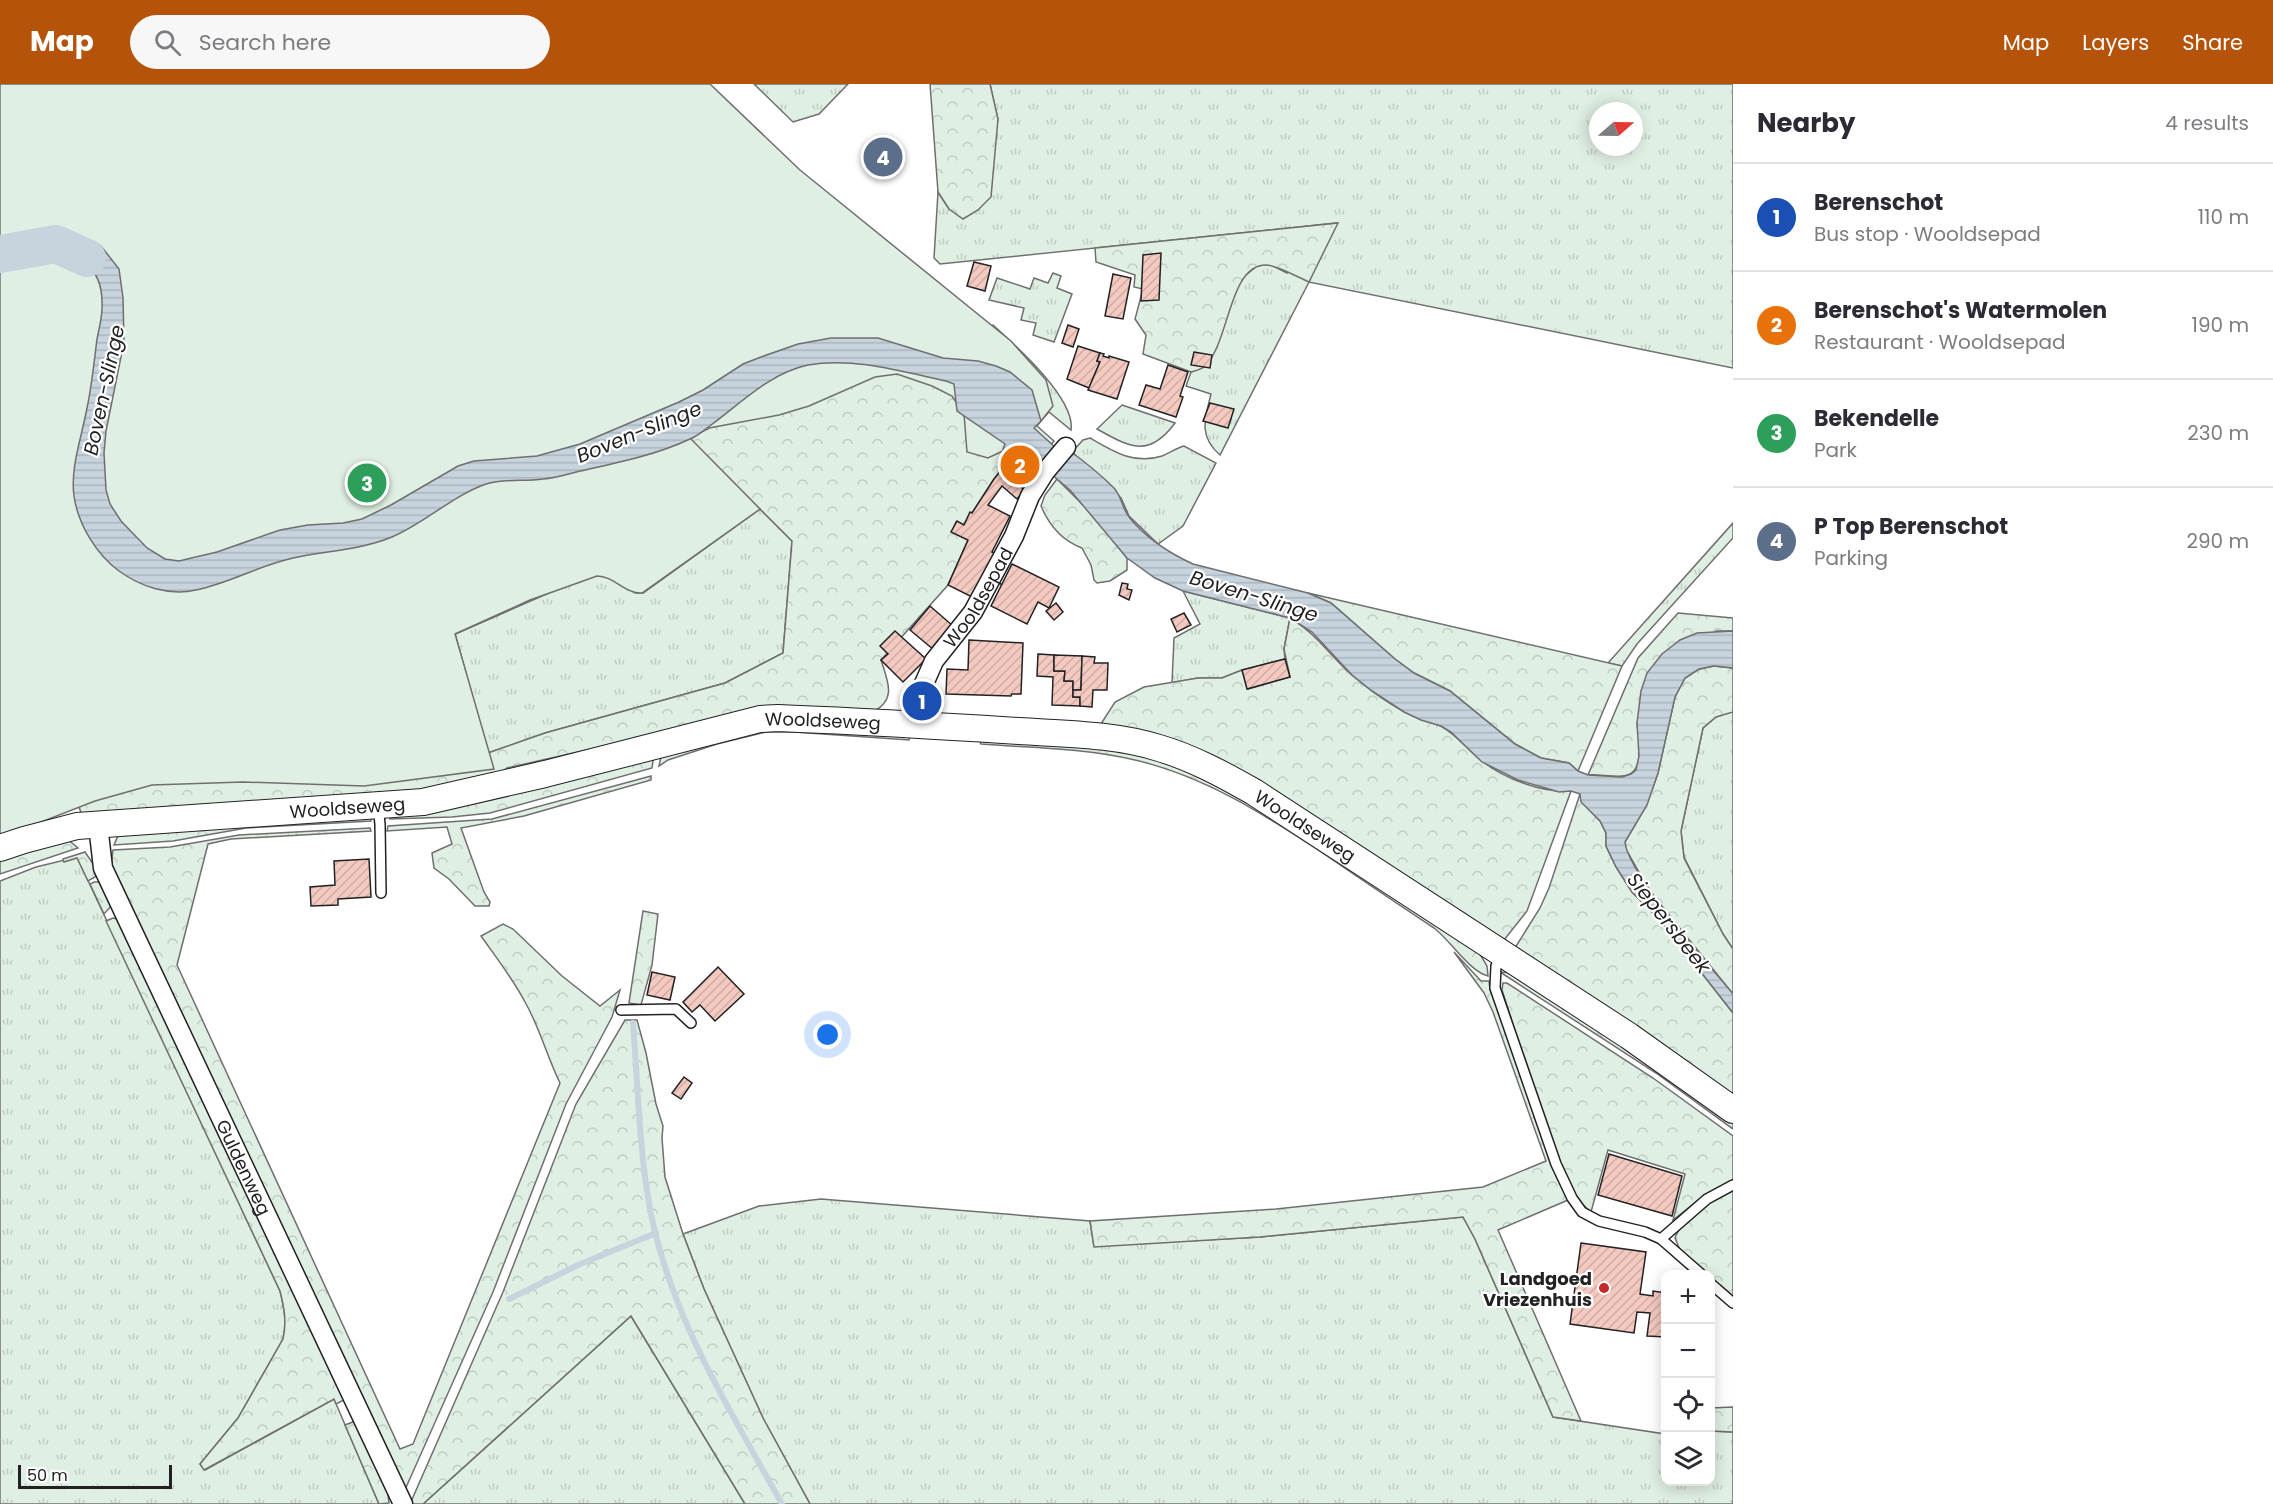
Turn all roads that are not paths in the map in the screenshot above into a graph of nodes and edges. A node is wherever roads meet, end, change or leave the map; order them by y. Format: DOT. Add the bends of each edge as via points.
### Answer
graph roads {
  1 [pos="1066,447"];
  2 [pos="916,724"];
  3 [pos="378,806"];
  4 [pos="98,825"];
  5 [pos="0,848"];
  6 [pos="381,893"];
  7 [pos="1503,955"];
  8 [pos="621,1010"];
  9 [pos="691,1023"];
  10 [pos="1733,1110"];
  11 [pos="1733,1185"];
  12 [pos="1661,1239"];
  13 [pos="1695,1270"];
  14 [pos="1715,1287"];
  15 [pos="1733,1303"];
  16 [pos="403,1504"];
  1 -- 2 [label="street, Wooldsepad" via="1030,496 974,612 934,661 919,695"];
  2 -- 3 [label="main road, Wooldseweg" via="760,719 448,797"];
  2 -- 7 [label="main road, Wooldseweg" via="1111,737 1182,755 1254,792"];
  3 -- 4 [label="main road, Wooldseweg"];
  3 -- 6 [label="lane"];
  4 -- 5 [label="main road, Wooldseweg" via="53,831"];
  4 -- 16 [label="street, Guldenweg" via="104,868"];
  7 -- 10 [label="main road, Wooldseweg" via="1629,1036"];
  7 -- 12 [label="lane" via="1496,966 1495,988 1556,1164 1572,1198 1582,1212 1599,1221"];
  8 -- 9 [label="lane" via="676,1009"];
  11 -- 12 [label="lane" via="1707,1199"];
  12 -- 13 [label="lane"];
  14 -- 15 [label="lane"];
}
